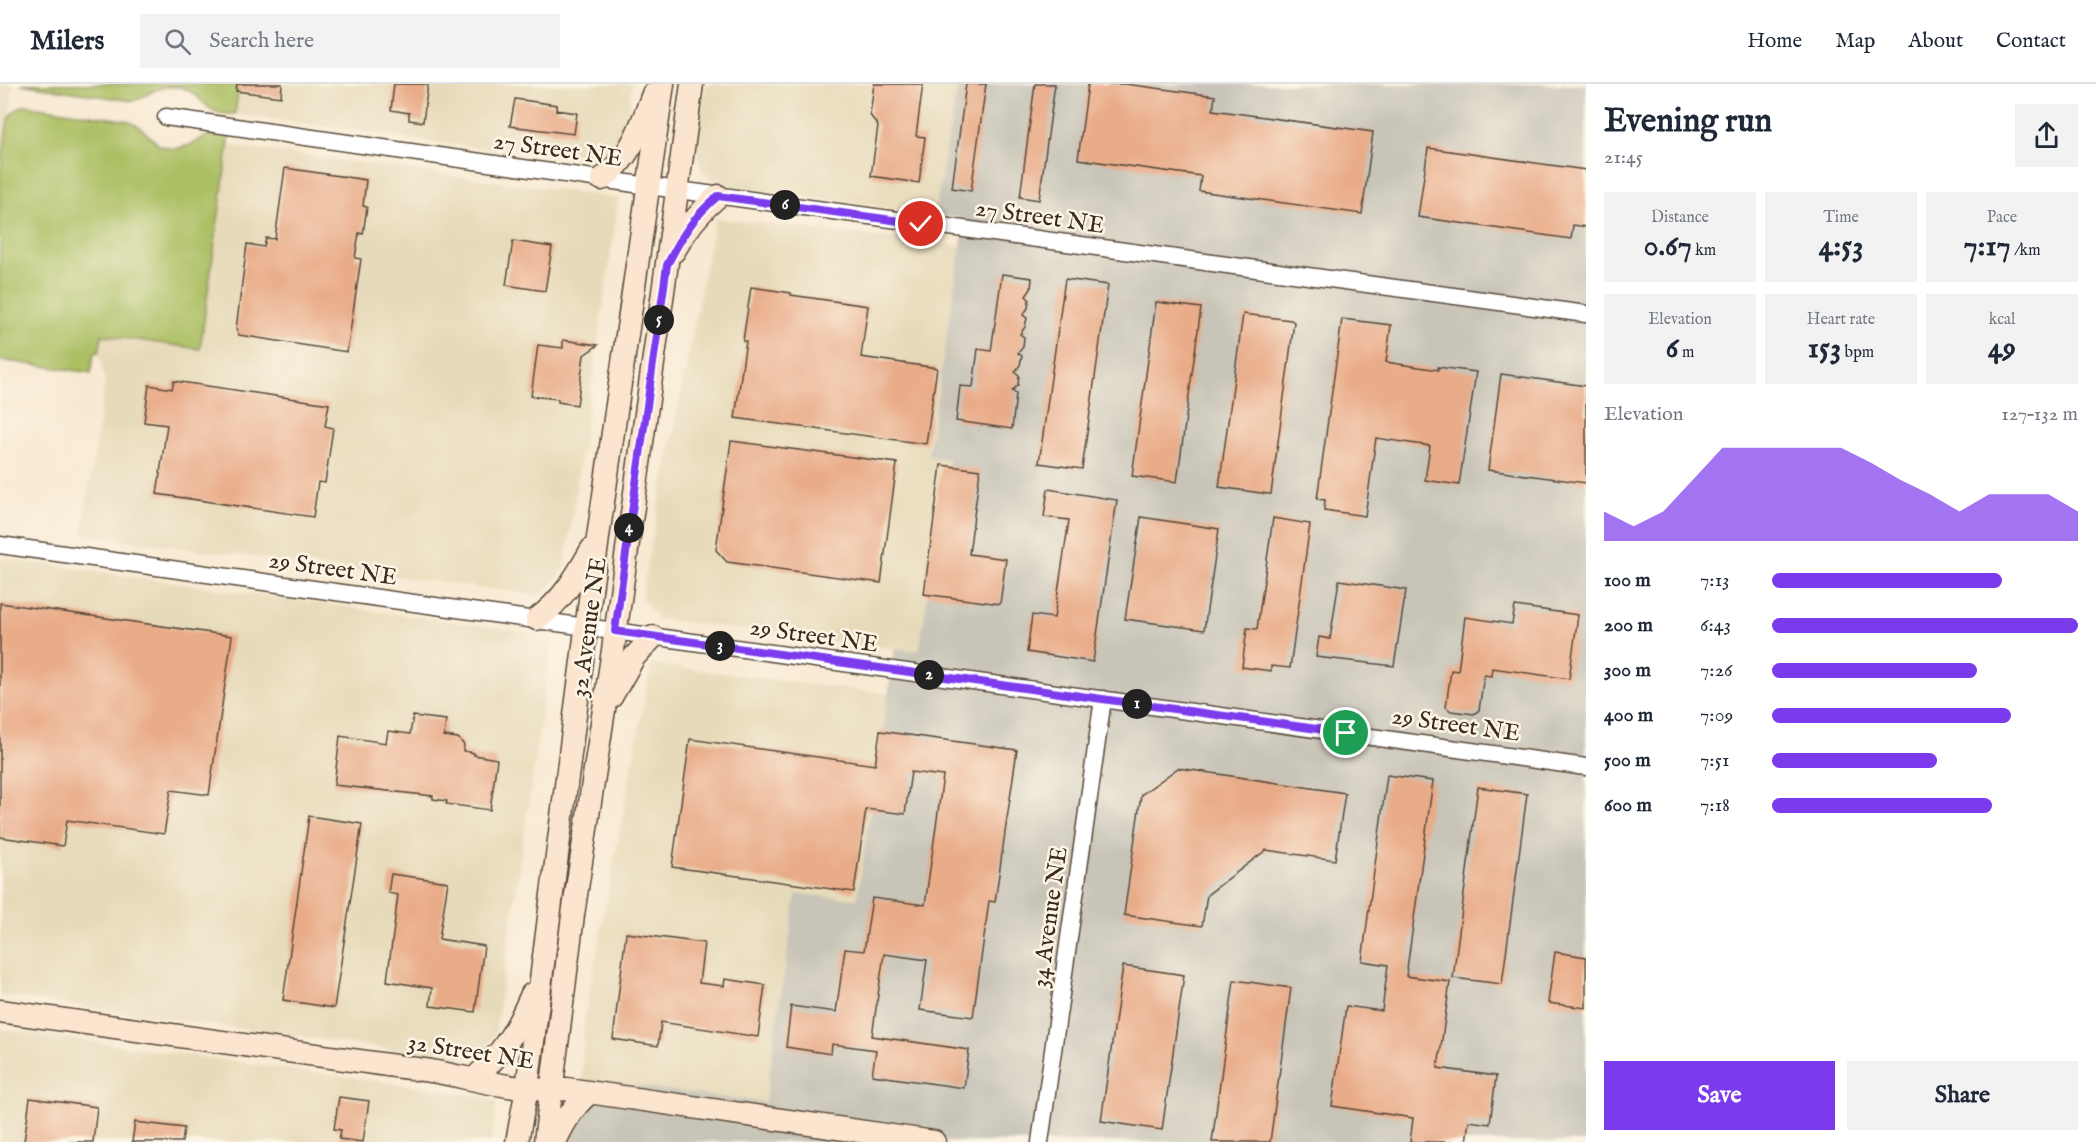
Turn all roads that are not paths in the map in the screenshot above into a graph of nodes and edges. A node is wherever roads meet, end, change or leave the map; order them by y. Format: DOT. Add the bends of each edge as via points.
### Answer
graph roads {
  1 [pos="657,84"];
  2 [pos="663,84"];
  3 [pos="692,84"];
  4 [pos="166,117"];
  5 [pos="602,179"];
  6 [pos="649,186"];
  7 [pos="677,190"];
  8 [pos="718,196"];
  9 [pos="667,265"];
  10 [pos="1586,314"];
  11 [pos="598,537"];
  12 [pos="0,545"];
  13 [pos="537,619"];
  14 [pos="586,628"];
  15 [pos="615,631"];
  16 [pos="653,637"];
  17 [pos="1103,699"];
  18 [pos="604,708"];
  19 [pos="1586,767"];
  20 [pos="542,970"];
  21 [pos="0,1011"];
  22 [pos="475,1078"];
  23 [pos="527,1088"];
  24 [pos="551,1091"];
  25 [pos="590,1094"];
  26 [pos="517,1142"];
  27 [pos="544,1142"];
  28 [pos="555,1142"];
  29 [pos="934,1142"];
  30 [pos="1040,1142"];
  1 -- 5 [label="main road" via="626,157"];
  2 -- 6 [label="main road, 32 Avenue NE"];
  3 -- 7 [label="main road, 32 Avenue NE"];
  4 -- 5 [label="street, 27 Street NE"];
  5 -- 6 [label="street, 27 Street NE"];
  6 -- 7 [label="street, 27 Street NE"];
  6 -- 11 [label="main road, 32 Avenue NE"];
  7 -- 8 [label="street, 27 Street NE"];
  7 -- 9 [label="main road, 32 Avenue NE"];
  8 -- 9 [label="main road" via="687,228"];
  8 -- 10 [label="street, 27 Street NE"];
  9 -- 15 [label="main road, 32 Avenue NE"];
  11 -- 13 [label="main road" via="562,598"];
  11 -- 14 [label="main road, 32 Avenue NE"];
  12 -- 13 [label="street, 29 Street NE"];
  13 -- 14 [label="street, 29 Street NE"];
  14 -- 15 [label="street, 29 Street NE"];
  14 -- 20 [label="main road, 32 Avenue NE"];
  15 -- 16 [label="street, 29 Street NE"];
  15 -- 18 [label="main road, 32 Avenue NE"];
  16 -- 17 [label="street, 29 Street NE"];
  16 -- 18 [label="main road" via="634,657"];
  17 -- 19 [label="street, 29 Street NE"];
  17 -- 30 [label="street, 34 Avenue NE"];
  18 -- 24 [label="main road, 32 Avenue NE"];
  20 -- 22 [label="main road" via="515,1031 499,1055"];
  20 -- 23 [label="main road, 32 Avenue NE"];
  21 -- 22 [label="main road, 32 Street NE"];
  22 -- 23 [label="main road, 32 Street NE"];
  23 -- 24 [label="main road, 32 Street NE"];
  23 -- 26 [label="main road, 32 Avenue NE"];
  24 -- 25 [label="main road, 32 Street NE" via="567,1089"];
  24 -- 27 [label="main road, 32 Avenue NE"];
  25 -- 28 [label="main road" via="577,1104"];
  25 -- 29 [label="main road, 32 Street NE"];
}
